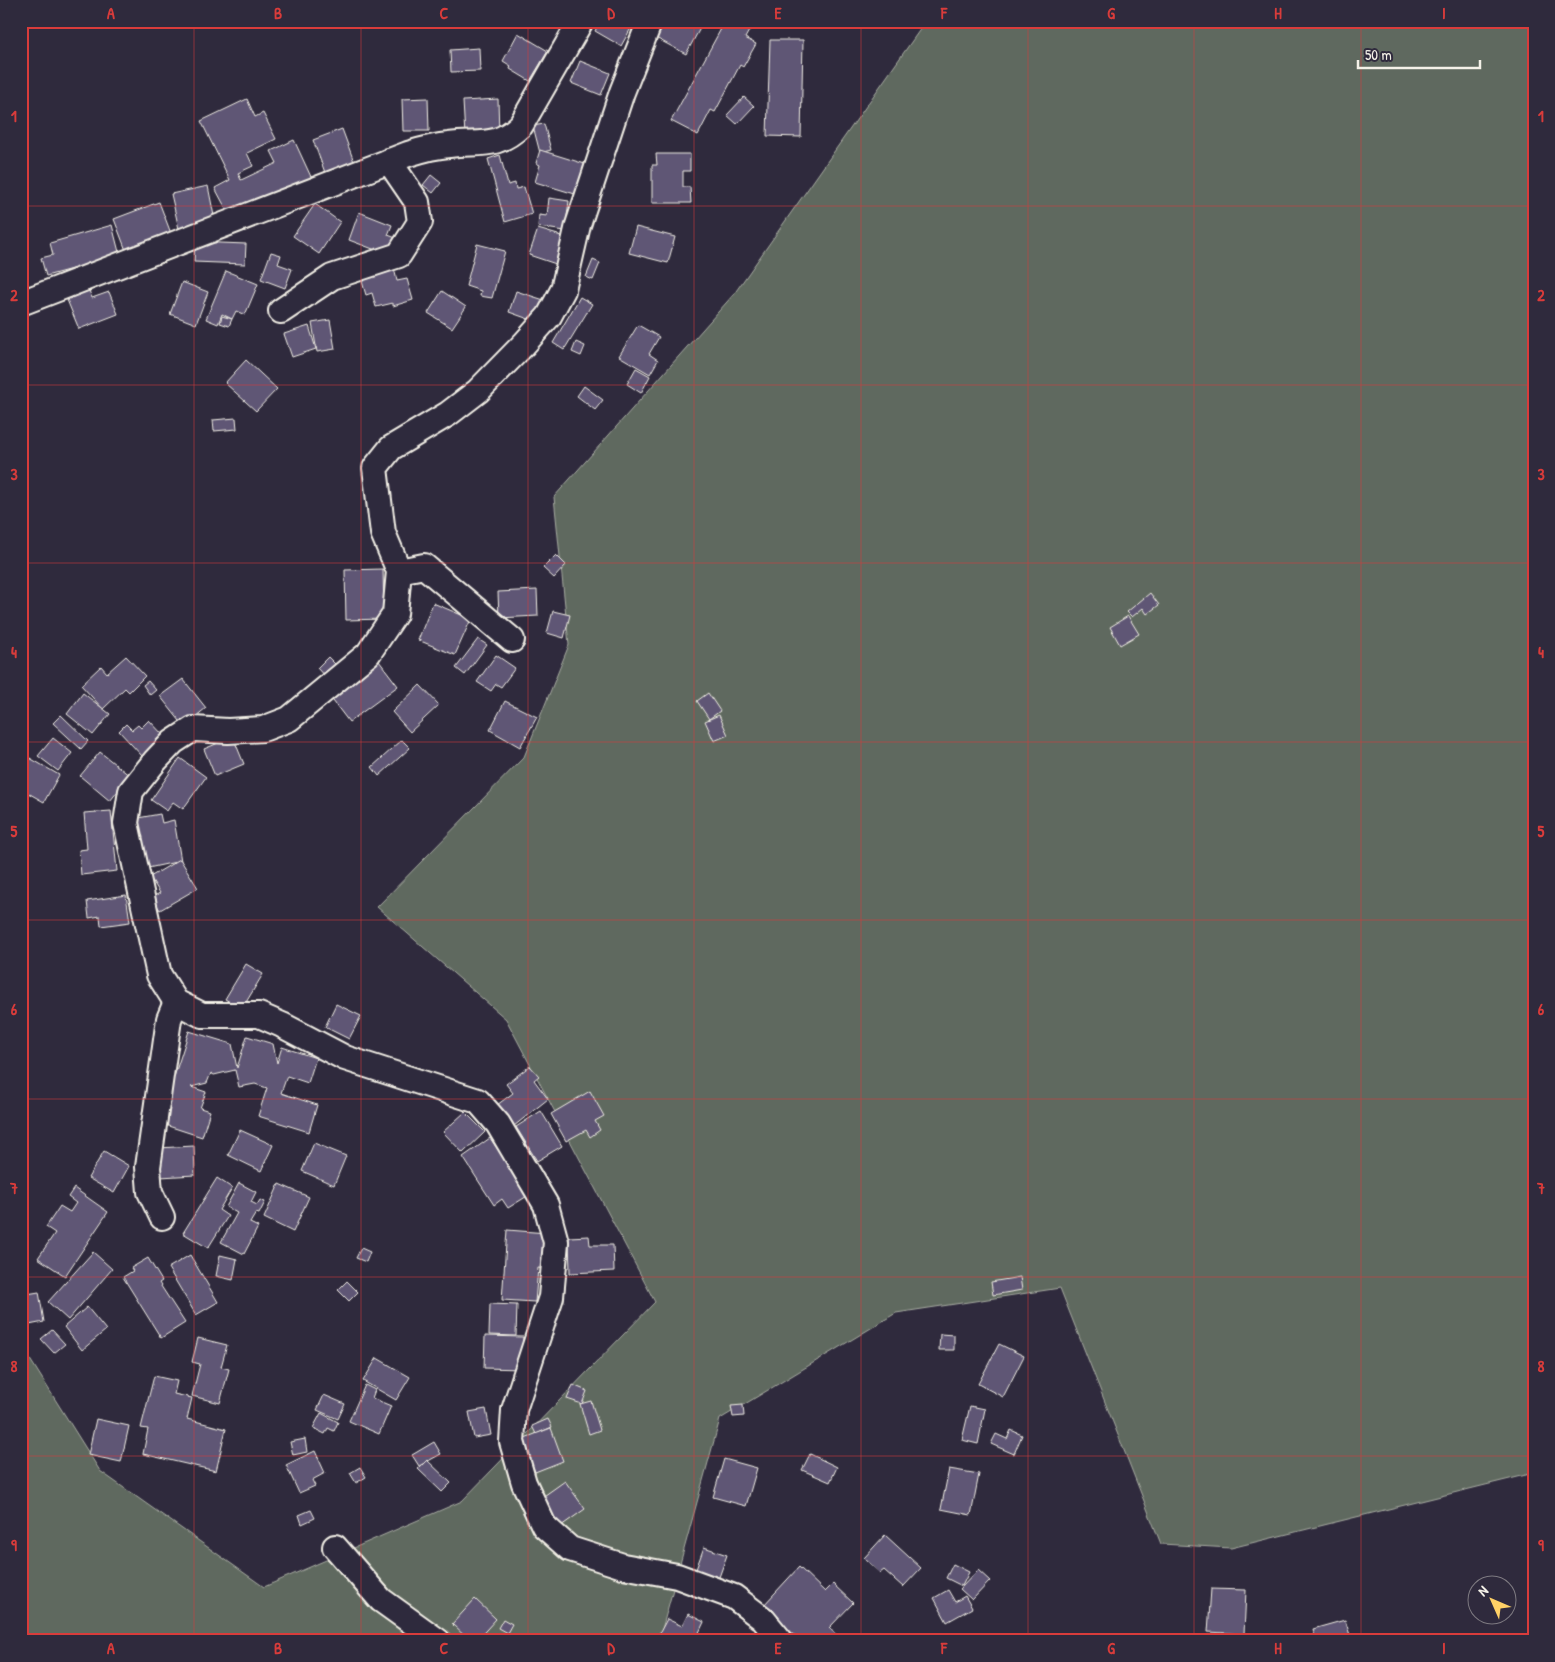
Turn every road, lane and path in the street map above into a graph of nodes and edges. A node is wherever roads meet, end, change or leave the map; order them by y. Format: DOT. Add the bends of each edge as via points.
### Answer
graph roads {
  1 [pos="581,21"];
  2 [pos="650,21"];
  3 [pos="389,161"];
  4 [pos="21,302"];
  5 [pos="281,310"];
  6 [pos="399,571"];
  7 [pos="512,640"];
  8 [pos="176,1002"];
  9 [pos="162,1217"];
  10 [pos="334,1547"];
  11 [pos="438,1641"];
  12 [pos="781,1641"];
  1 -- 3 [label="street" via="521,125 512,134 488,144 427,148"];
  2 -- 6 [label="street" via="622,92 578,225 563,290 550,316 478,391 448,414 392,448 375,468 383,533"];
  3 -- 4 [label="street"];
  3 -- 5 [label="street" via="417,202 420,222 399,255 332,277"];
  6 -- 7 [label="street" via="424,566"];
  6 -- 8 [label="street" via="394,614 368,654 289,719 263,729 193,729 173,742 132,791 126,823 159,975"];
  8 -- 9 [label="street" via="169,1019 148,1167 150,1192"];
  8 -- 12 [label="street" via="202,1015 259,1015 346,1058 478,1101 498,1124 546,1205 556,1242 551,1297 514,1410 512,1442 524,1483 544,1526 570,1549 623,1566 677,1576 734,1597 763,1619"];
  10 -- 11 [label="street" via="381,1600"];
}
